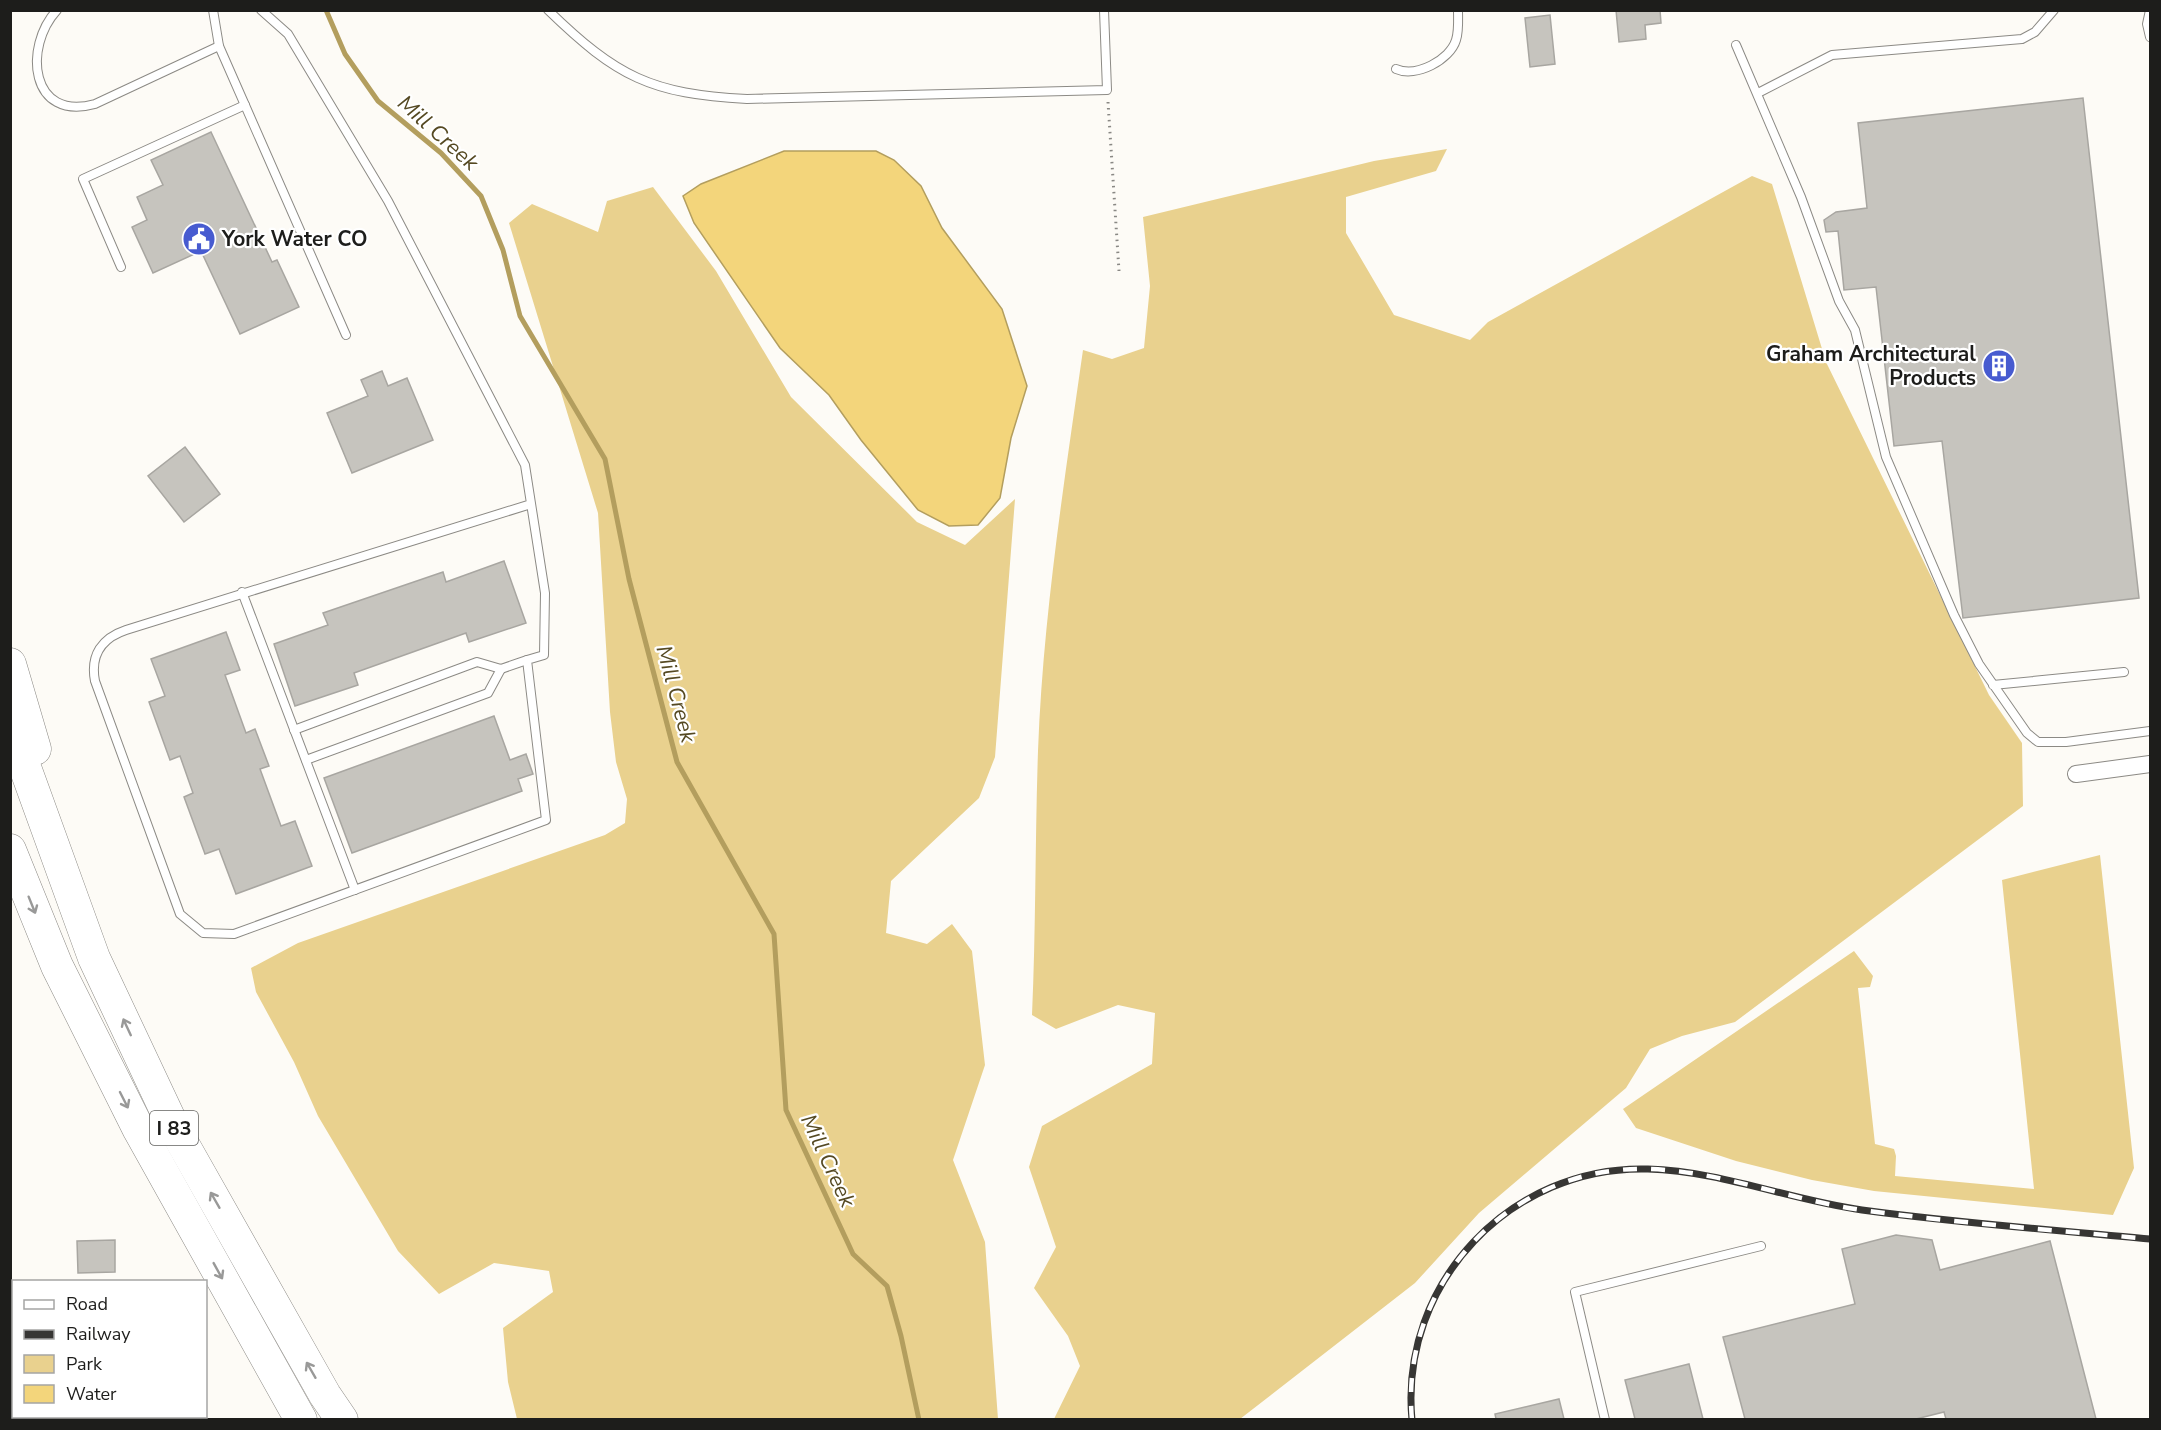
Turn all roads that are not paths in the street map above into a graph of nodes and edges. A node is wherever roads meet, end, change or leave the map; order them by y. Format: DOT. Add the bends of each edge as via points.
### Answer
graph roads {
  1 [pos="57,10"];
  2 [pos="213,10"];
  3 [pos="261,10"];
  4 [pos="548,10"];
  5 [pos="1104,10"];
  6 [pos="1458,10"];
  7 [pos="2054,10"];
  8 [pos="2150,10"];
  9 [pos="2151,37"];
  10 [pos="219,45"];
  11 [pos="1736,45"];
  12 [pos="1396,69"];
  13 [pos="1758,93"];
  14 [pos="245,105"];
  15 [pos="121,267"];
  16 [pos="346,335"];
  17 [pos="531,504"];
  18 [pos="242,592"];
  19 [pos="527,660"];
  20 [pos="10,664"];
  21 [pos="501,669"];
  22 [pos="2124,672"];
  23 [pos="1993,685"];
  24 [pos="10,726"];
  25 [pos="294,730"];
  26 [pos="2151,731"];
  27 [pos="306,760"];
  28 [pos="2151,764"];
  29 [pos="2076,774"];
  30 [pos="42,818"];
  31 [pos="10,850"];
  32 [pos="355,890"];
  33 [pos="1761,1246"];
  34 [pos="301,1419"];
  35 [pos="342,1419"];
  36 [pos="1605,1419"];
  1 -- 10 [label="lane" via="39,37 40,84 44,94 66,107 94,104"];
  2 -- 10 [label="lane"];
  3 -- 17 [label="lane" via="288,34 388,201 525,465"];
  4 -- 5 [label="lane" via="598,55 633,77 666,90 701,97 747,99 1107,90"];
  6 -- 12 [label="lane" via="1456,41 1449,50 1422,70"];
  7 -- 13 [label="lane" via="2035,32 2022,39 1832,55"];
  8 -- 9 [label="lane" via="2146,24"];
  10 -- 14 [label="lane"];
  11 -- 13 [label="lane"];
  13 -- 23 [label="lane" via="1839,301 1855,330 1886,457 1954,615"];
  14 -- 15 [label="lane" via="83,179"];
  14 -- 16 [label="lane"];
  17 -- 18 [label="lane"];
  17 -- 19 [label="lane" via="545,593 544,655"];
  18 -- 25 [label="lane"];
  18 -- 32 [label="lane" via="113,634 94,661 96,681 180,914 203,933 234,934"];
  19 -- 21 [label="lane"];
  19 -- 32 [label="lane" via="546,820"];
  20 -- 30 [label="highway" via="38,758"];
  21 -- 25 [label="lane" via="477,662"];
  21 -- 27 [label="lane" via="488,693"];
  22 -- 23 [label="lane"];
  23 -- 26 [label="lane" via="2027,733 2038,742"];
  24 -- 30 [label="highway, I 83"];
  25 -- 27 [label="lane"];
  27 -- 32 [label="lane"];
  28 -- 29 [label="street"];
  35 -- 30 [label="highway, I 83, one-way" via="174,1128 94,958"];
  31 -- 34 [label="highway, I 83, one-way" via="57,966 139,1130"];
  33 -- 36 [label="lane" via="1575,1292"];
}
